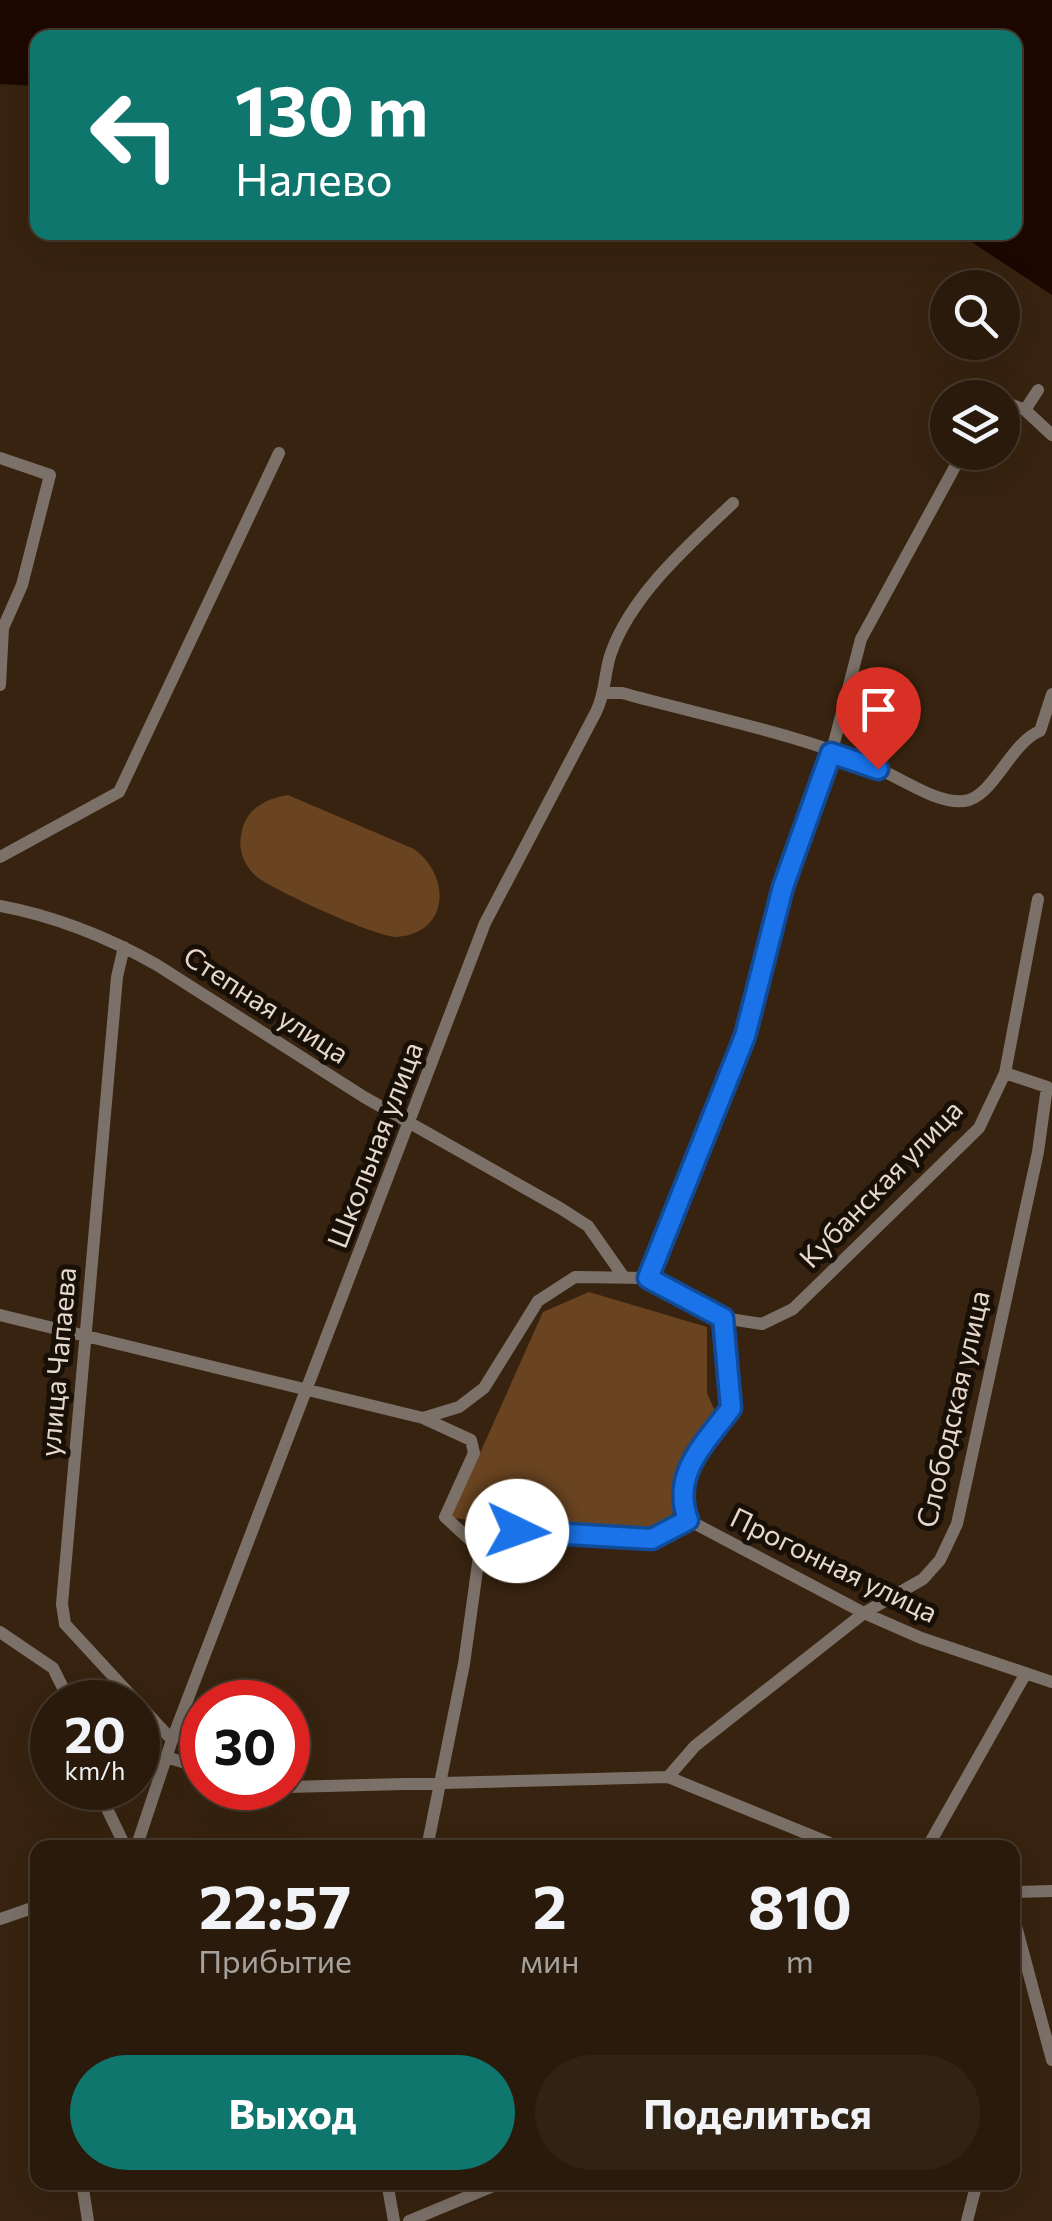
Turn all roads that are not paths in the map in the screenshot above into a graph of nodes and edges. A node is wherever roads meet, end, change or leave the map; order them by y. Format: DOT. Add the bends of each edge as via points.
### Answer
graph roads {
  1 [pos="1038,390"];
  2 [pos="1020,408"];
  3 [pos="1025,410"];
  4 [pos="1052,435"];
  5 [pos="279,454"];
  6 [pos="0,458"];
  7 [pos="954,470"];
  8 [pos="733,503"];
  9 [pos="0,686"];
  10 [pos="605,693"];
  11 [pos="1052,694"];
  12 [pos="831,753"];
  13 [pos="0,857"];
  14 [pos="1038,899"];
  15 [pos="0,906"];
  16 [pos="124,947"];
  17 [pos="1006,1074"];
  18 [pos="411,1125"];
  19 [pos="1045,1153"];
  20 [pos="623,1276"];
  21 [pos="648,1278"];
  22 [pos="0,1315"];
  23 [pos="723,1318"];
  24 [pos="86,1333"];
  25 [pos="309,1388"];
  26 [pos="423,1418"];
  27 [pos="688,1520"];
  28 [pos="480,1549"];
  29 [pos="864,1613"];
  30 [pos="0,1632"];
  31 [pos="1026,1673"];
  32 [pos="60,1680"];
  33 [pos="1052,1682"];
  34 [pos="172,1740"];
  35 [pos="166,1756"];
  36 [pos="180,1761"];
  37 [pos="668,1777"];
  38 [pos="438,1782"];
  39 [pos="310,1786"];
  40 [pos="108,1810"];
  41 [pos="122,1840"];
  42 [pos="139,1840"];
  43 [pos="428,1840"];
  44 [pos="822,1840"];
  45 [pos="932,1840"];
  46 [pos="1052,1891"];
  47 [pos="1020,1892"];
  48 [pos="30,1909"];
  49 [pos="0,1919"];
  50 [pos="1020,1940"];
  51 [pos="1052,2060"];
  52 [pos="83,2190"];
  53 [pos="388,2190"];
  54 [pos="484,2190"];
  55 [pos="975,2190"];
  56 [pos="88,2221"];
  57 [pos="394,2221"];
  58 [pos="409,2221"];
  59 [pos="967,2221"];
  1 -- 3 [label="street"];
  2 -- 3 [label="street"];
  3 -- 4 [label="street"];
  5 -- 13 [label="street" via="118,792"];
  6 -- 9 [label="street" via="50,475 22,584 3,628"];
  7 -- 12 [label="street" via="860,639"];
  8 -- 10 [label="street, Школьная улица" via="634,609 612,651"];
  10 -- 12 [label="street" via="622,692"];
  10 -- 18 [label="street, Школьная улица" via="485,923"];
  11 -- 12 [label="street" via="1040,731 1026,736 978,796 965,802"];
  12 -- 21 [label="street" via="783,887 739,1054"];
  14 -- 17 [label="street, Кубанская улица"];
  15 -- 16 [label="street, Степная улица"];
  16 -- 18 [label="street, Степная улица"];
  16 -- 24 [label="street, улица Чапаева"];
  17 -- 19 [label="street, Слободская улица" via="1047,1087"];
  17 -- 23 [label="street, Кубанская улица" via="979,1128 793,1309 762,1324"];
  18 -- 20 [label="street, Степная улица" via="588,1226"];
  18 -- 25 [label="street, Школьная улица"];
  19 -- 29 [label="street, Слободская улица" via="957,1524 923,1578"];
  20 -- 21 [label="street"];
  20 -- 26 [label="street" via="575,1278 556,1287 538,1301 484,1388 459,1407"];
  21 -- 23 [label="street"];
  22 -- 24 [label="street"];
  23 -- 27 [label="street" via="731,1408 688,1463 681,1500"];
  24 -- 25 [label="street"];
  24 -- 34 [label="street, улица Чапаева" via="65,1624"];
  25 -- 26 [label="street"];
  25 -- 34 [label="street, Школьная улица"];
  26 -- 28 [label="street" via="474,1446 445,1517"];
  27 -- 28 [label="street, Прогонная улица" via="652,1539 517,1531"];
  27 -- 29 [label="street, Прогонная улица"];
  28 -- 38 [label="street"];
  29 -- 31 [label="street, Прогонная улица"];
  29 -- 37 [label="street, Слободская улица" via="696,1746"];
  30 -- 32 [label="street" via="54,1668"];
  31 -- 33 [label="street, Прогонная улица"];
  31 -- 45 [label="street"];
  34 -- 35 [label="street, Школьная улица"];
  35 -- 36 [label="street"];
  35 -- 42 [label="street, Школьная улица"];
  37 -- 38 [label="street"];
  37 -- 44 [label="street"];
  38 -- 39 [label="street"];
  38 -- 43 [label="street"];
  40 -- 41 [label="street"];
  46 -- 47 [label="street"];
  48 -- 49 [label="street"];
  50 -- 51 [label="street"];
  52 -- 56 [label="street"];
  53 -- 57 [label="street"];
  54 -- 58 [label="street"];
  55 -- 59 [label="street"];
}
